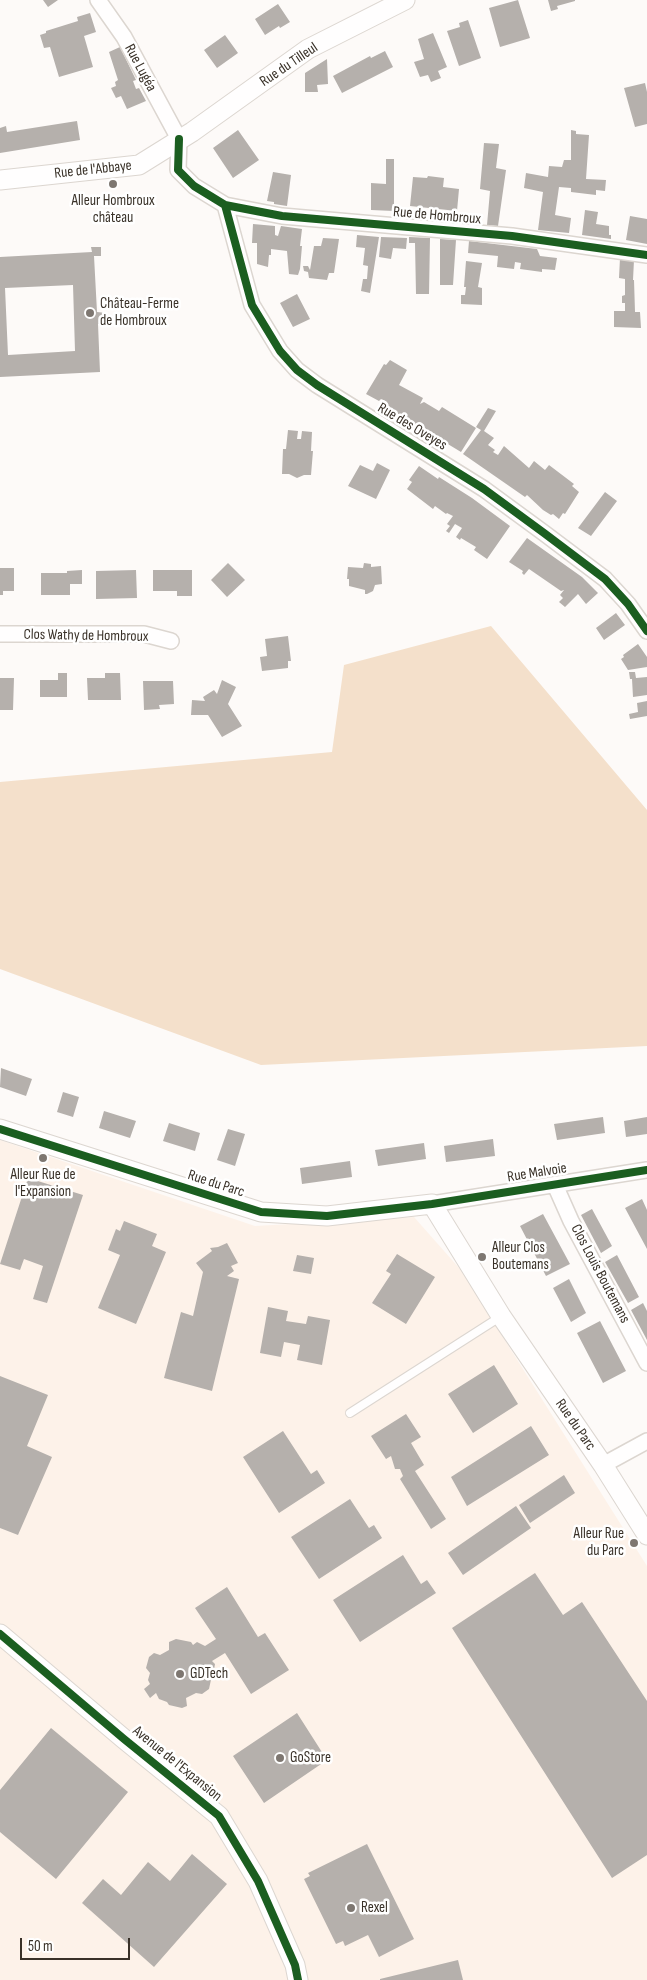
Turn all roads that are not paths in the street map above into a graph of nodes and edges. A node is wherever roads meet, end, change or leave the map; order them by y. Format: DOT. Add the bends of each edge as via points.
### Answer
graph roads {
  1 [pos="98,0"];
  2 [pos="405,0"];
  3 [pos="178,140"];
  4 [pos="0,180"];
  5 [pos="225,205"];
  6 [pos="647,255"];
  7 [pos="647,631"];
  8 [pos="0,634"];
  9 [pos="171,641"];
  10 [pos="0,1129"];
  11 [pos="647,1170"];
  12 [pos="555,1184"];
  13 [pos="432,1204"];
  14 [pos="501,1316"];
  15 [pos="647,1363"];
  16 [pos="350,1413"];
  17 [pos="647,1441"];
  18 [pos="603,1465"];
  19 [pos="647,1535"];
  20 [pos="0,1634"];
  21 [pos="298,1980"];
  1 -- 3 [label="street, Rue Lugéa" via="124,37"];
  2 -- 3 [label="street, Rue du Tilleul" via="308,49"];
  3 -- 4 [label="street, Rue de l'Abbaye" via="139,165"];
  3 -- 5 [label="street" via="178,170 194,186"];
  5 -- 6 [label="street, Rue de Hombroux" via="282,216 512,236"];
  5 -- 7 [label="street, Rue des Oveyes" via="252,305 280,350 297,370 484,489 590,567 615,590"];
  8 -- 9 [label="street, Clos Wathy de Hombroux" via="144,634"];
  10 -- 13 [label="street, Rue du Parc" via="260,1212 327,1216"];
  11 -- 12 [label="street, Rue Malvoie"];
  12 -- 13 [label="street, Rue Malvoie"];
  12 -- 15 [label="street, Clos Louis Boutemans" via="571,1221"];
  13 -- 14 [label="street, Rue du Parc"];
  14 -- 16 [label="lane"];
  14 -- 18 [label="street, Rue du Parc"];
  17 -- 18 [label="street"];
  18 -- 19 [label="street, Rue du Parc"];
  20 -- 21 [label="street, Avenue de l'Expansion" via="219,1816 258,1881 295,1965"];
}
